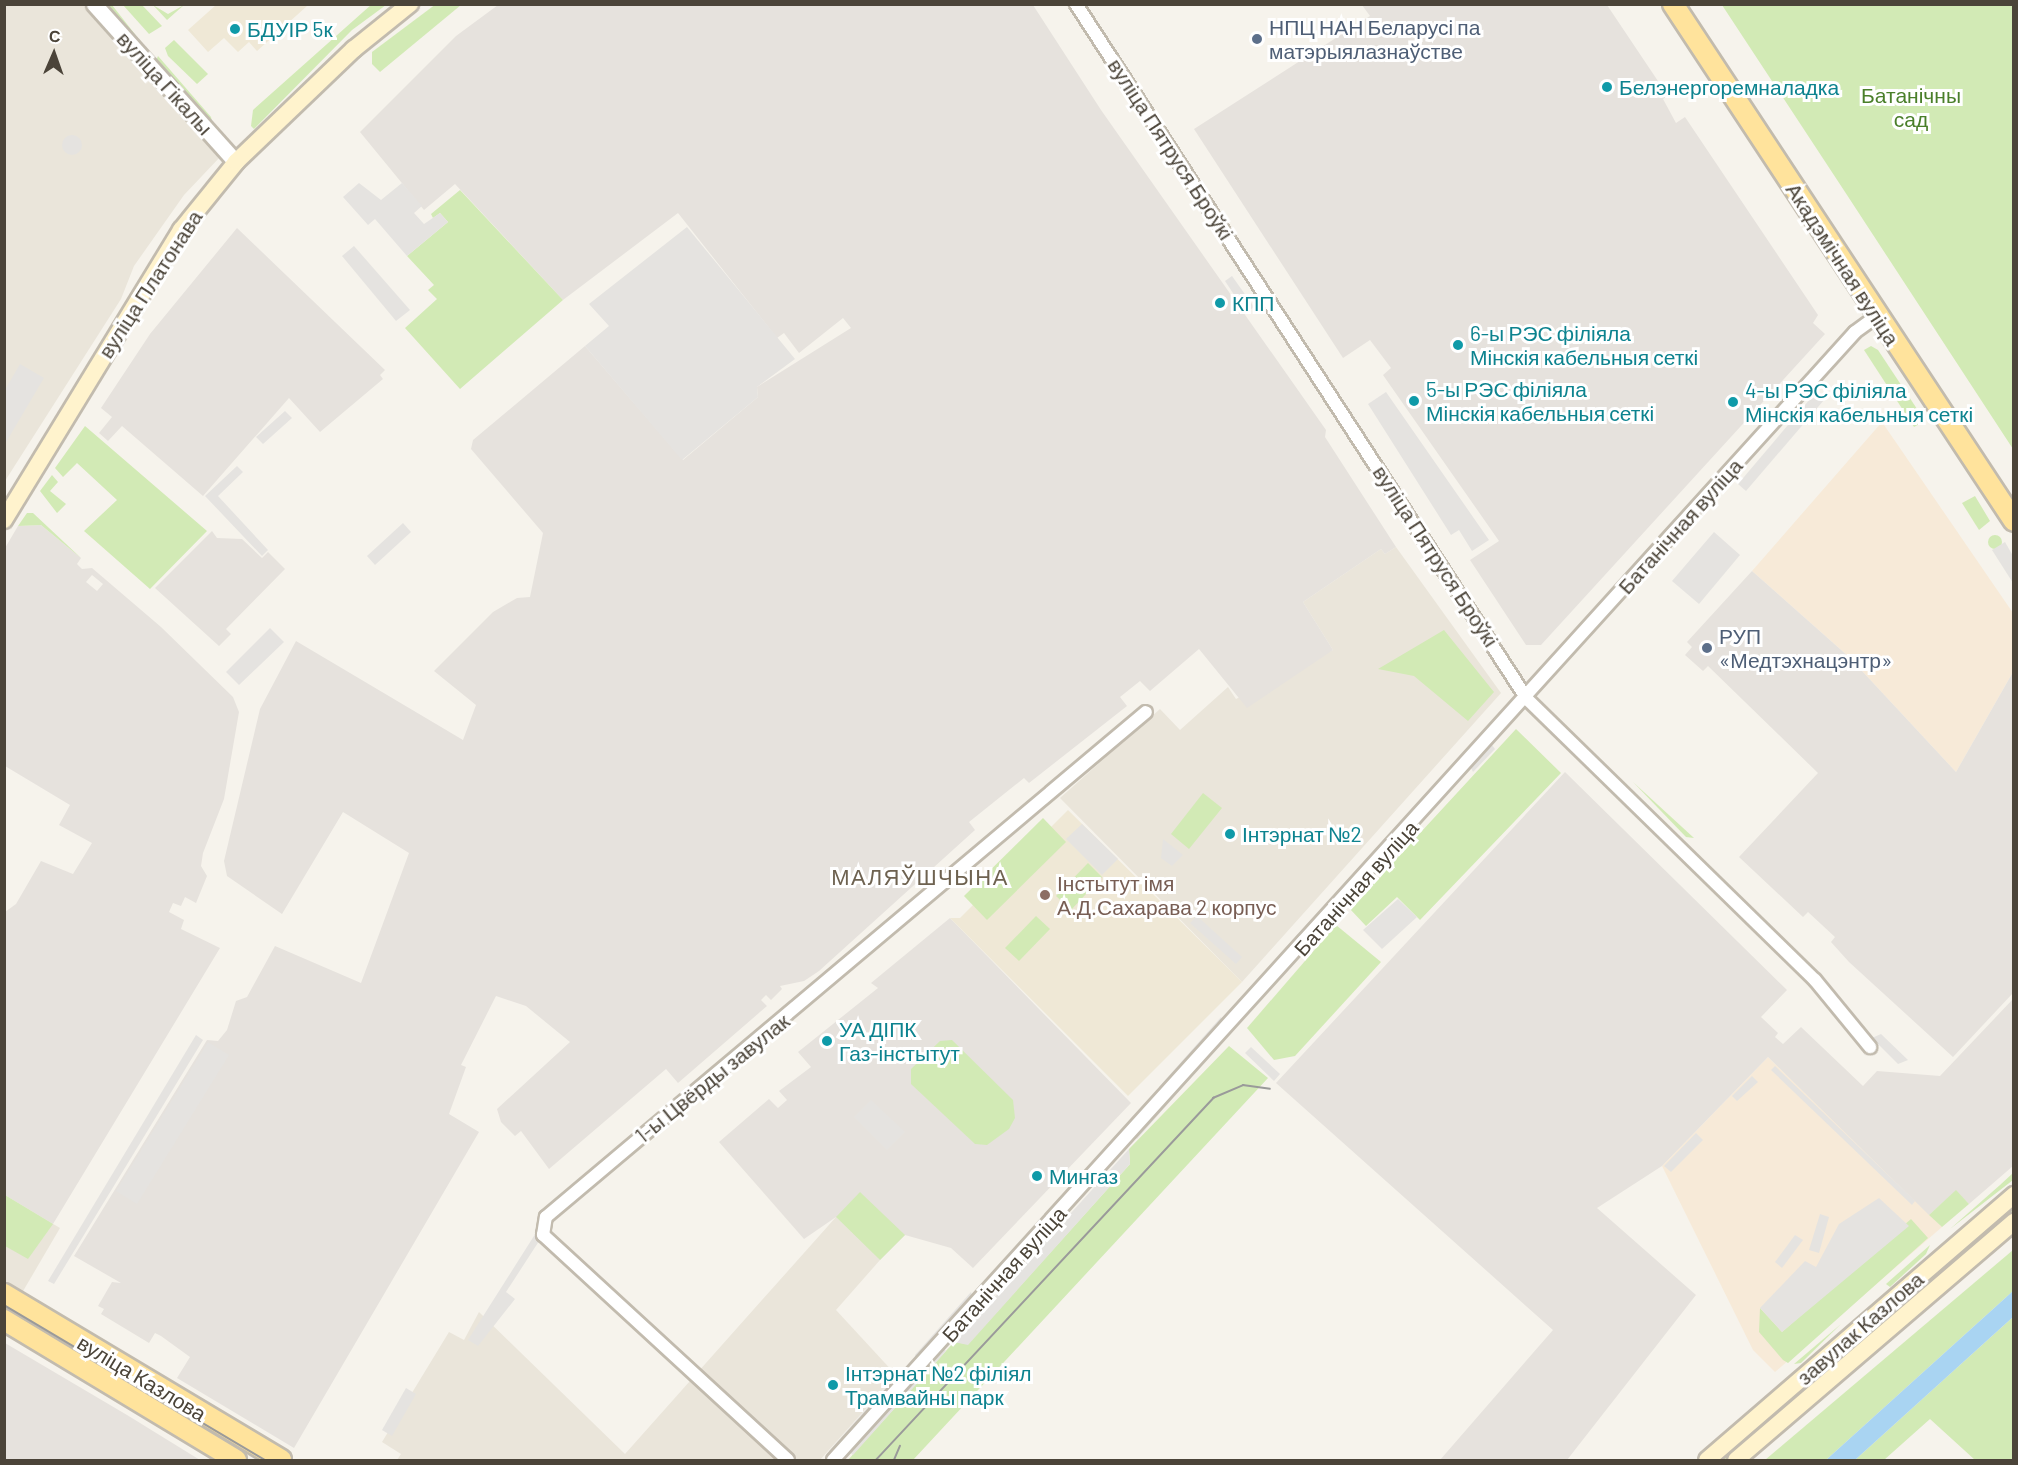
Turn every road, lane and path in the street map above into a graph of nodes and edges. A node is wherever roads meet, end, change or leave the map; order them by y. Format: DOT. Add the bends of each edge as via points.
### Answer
graph roads {
  1 [pos="94,4"];
  2 [pos="410,4"];
  3 [pos="1076,4"];
  4 [pos="1673,4"];
  5 [pos="236,162"];
  6 [pos="1877,316"];
  7 [pos="4,520"];
  8 [pos="2013,521"];
  9 [pos="1527,699"];
  10 [pos="1146,712"];
  11 [pos="1870,1047"];
  12 [pos="2013,1195"];
  13 [pos="2013,1222"];
  14 [pos="4,1294"];
  15 [pos="4,1320"];
  16 [pos="236,1461"];
  17 [pos="281,1461"];
  18 [pos="788,1461"];
  19 [pos="833,1461"];
  20 [pos="1707,1461"];
  21 [pos="1736,1461"];
  1 -- 5 [label="street, вуліца Гікалы"];
  2 -- 5 [label="main road, вуліца Платонава" via="354,49"];
  3 -- 9 [label="street, вуліца Пятруся Броўкі"];
  4 -- 6 [label="main road, Акадэмічная вуліца"];
  5 -- 7 [label="main road, вуліца Платонава" via="181,230"];
  6 -- 8 [label="main road, Акадэмічная вуліца"];
  6 -- 9 [label="street, Батанічная вуліца" via="1855,332"];
  9 -- 11 [label="street, вуліца Пятруся Броўкі" via="1694,867 1815,980"];
  9 -- 19 [label="street, Батанічная вуліца"];
  10 -- 18 [label="street, 1-ы Цвёрды завулак" via="546,1217 543,1235"];
  12 -- 20 [label="main road, завулак Казлова"];
  13 -- 21 [label="main road, завулак Казлова"];
  14 -- 17 [label="main road, вуліца Казлова"];
  15 -- 16 [label="main road, вуліца Казлова"];
}
